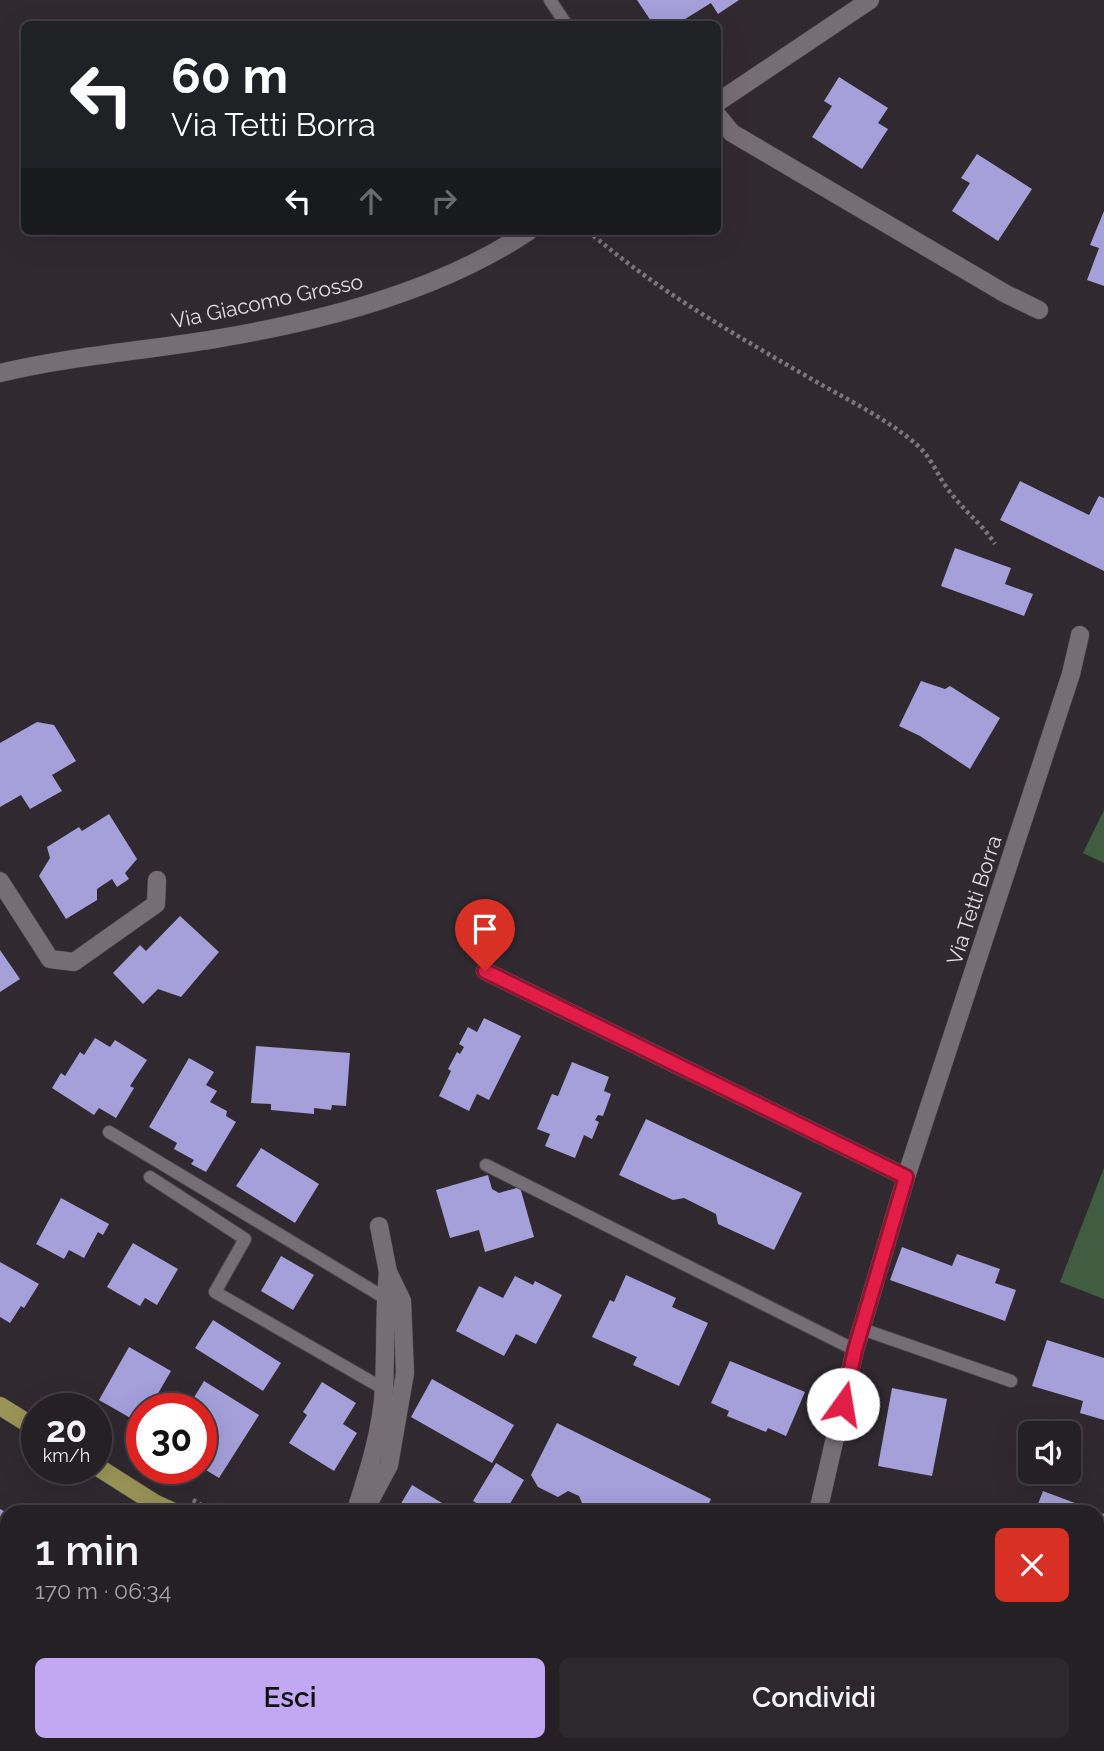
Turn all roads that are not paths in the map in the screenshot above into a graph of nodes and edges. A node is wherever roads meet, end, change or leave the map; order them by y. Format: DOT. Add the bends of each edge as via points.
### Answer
graph roads {
  1 [pos="550,0"];
  2 [pos="870,0"];
  3 [pos="564,21"];
  4 [pos="721,100"];
  5 [pos="721,120"];
  6 [pos="523,235"];
  7 [pos="1039,310"];
  8 [pos="0,373"];
  9 [pos="1080,635"];
  10 [pos="157,880"];
  11 [pos="0,881"];
  12 [pos="485,971"];
  13 [pos="109,1132"];
  14 [pos="486,1165"];
  15 [pos="150,1177"];
  16 [pos="906,1177"];
  17 [pos="379,1226"];
  18 [pos="388,1272"];
  19 [pos="385,1298"];
  20 [pos="862,1329"];
  21 [pos="855,1350"];
  22 [pos="1011,1381"];
  23 [pos="384,1390"];
  24 [pos="0,1406"];
  25 [pos="21,1419"];
  26 [pos="112,1477"];
  27 [pos="154,1505"];
  28 [pos="357,1505"];
  29 [pos="368,1505"];
  30 [pos="820,1505"];
  1 -- 3 [label="lane"];
  2 -- 4 [label="street"];
  5 -- 7 [label="street" via="732,133"];
  6 -- 8 [label="street, Via Giacomo Grosso" via="436,282 329,314 216,339 41,363"];
  9 -- 16 [label="street, Via Tetti Borra" via="1072,674"];
  10 -- 11 [label="street" via="156,904 74,962 50,959"];
  12 -- 16 [label="street"];
  13 -- 19 [label="lane"];
  14 -- 21 [label="lane"];
  15 -- 23 [label="lane" via="245,1239 215,1292"];
  16 -- 20 [label="street, Via Tetti Borra"];
  17 -- 18 [label="street"];
  18 -- 19 [label="street"];
  18 -- 29 [label="street" via="402,1301 405,1373 389,1465"];
  19 -- 23 [label="street"];
  20 -- 21 [label="street, Via Tetti Borra"];
  20 -- 22 [label="lane"];
  21 -- 30 [label="street, Via Tetti Borra"];
  23 -- 28 [label="street" via="375,1448"];
  24 -- 25 [label="main road"];
  26 -- 27 [label="main road"];
}
